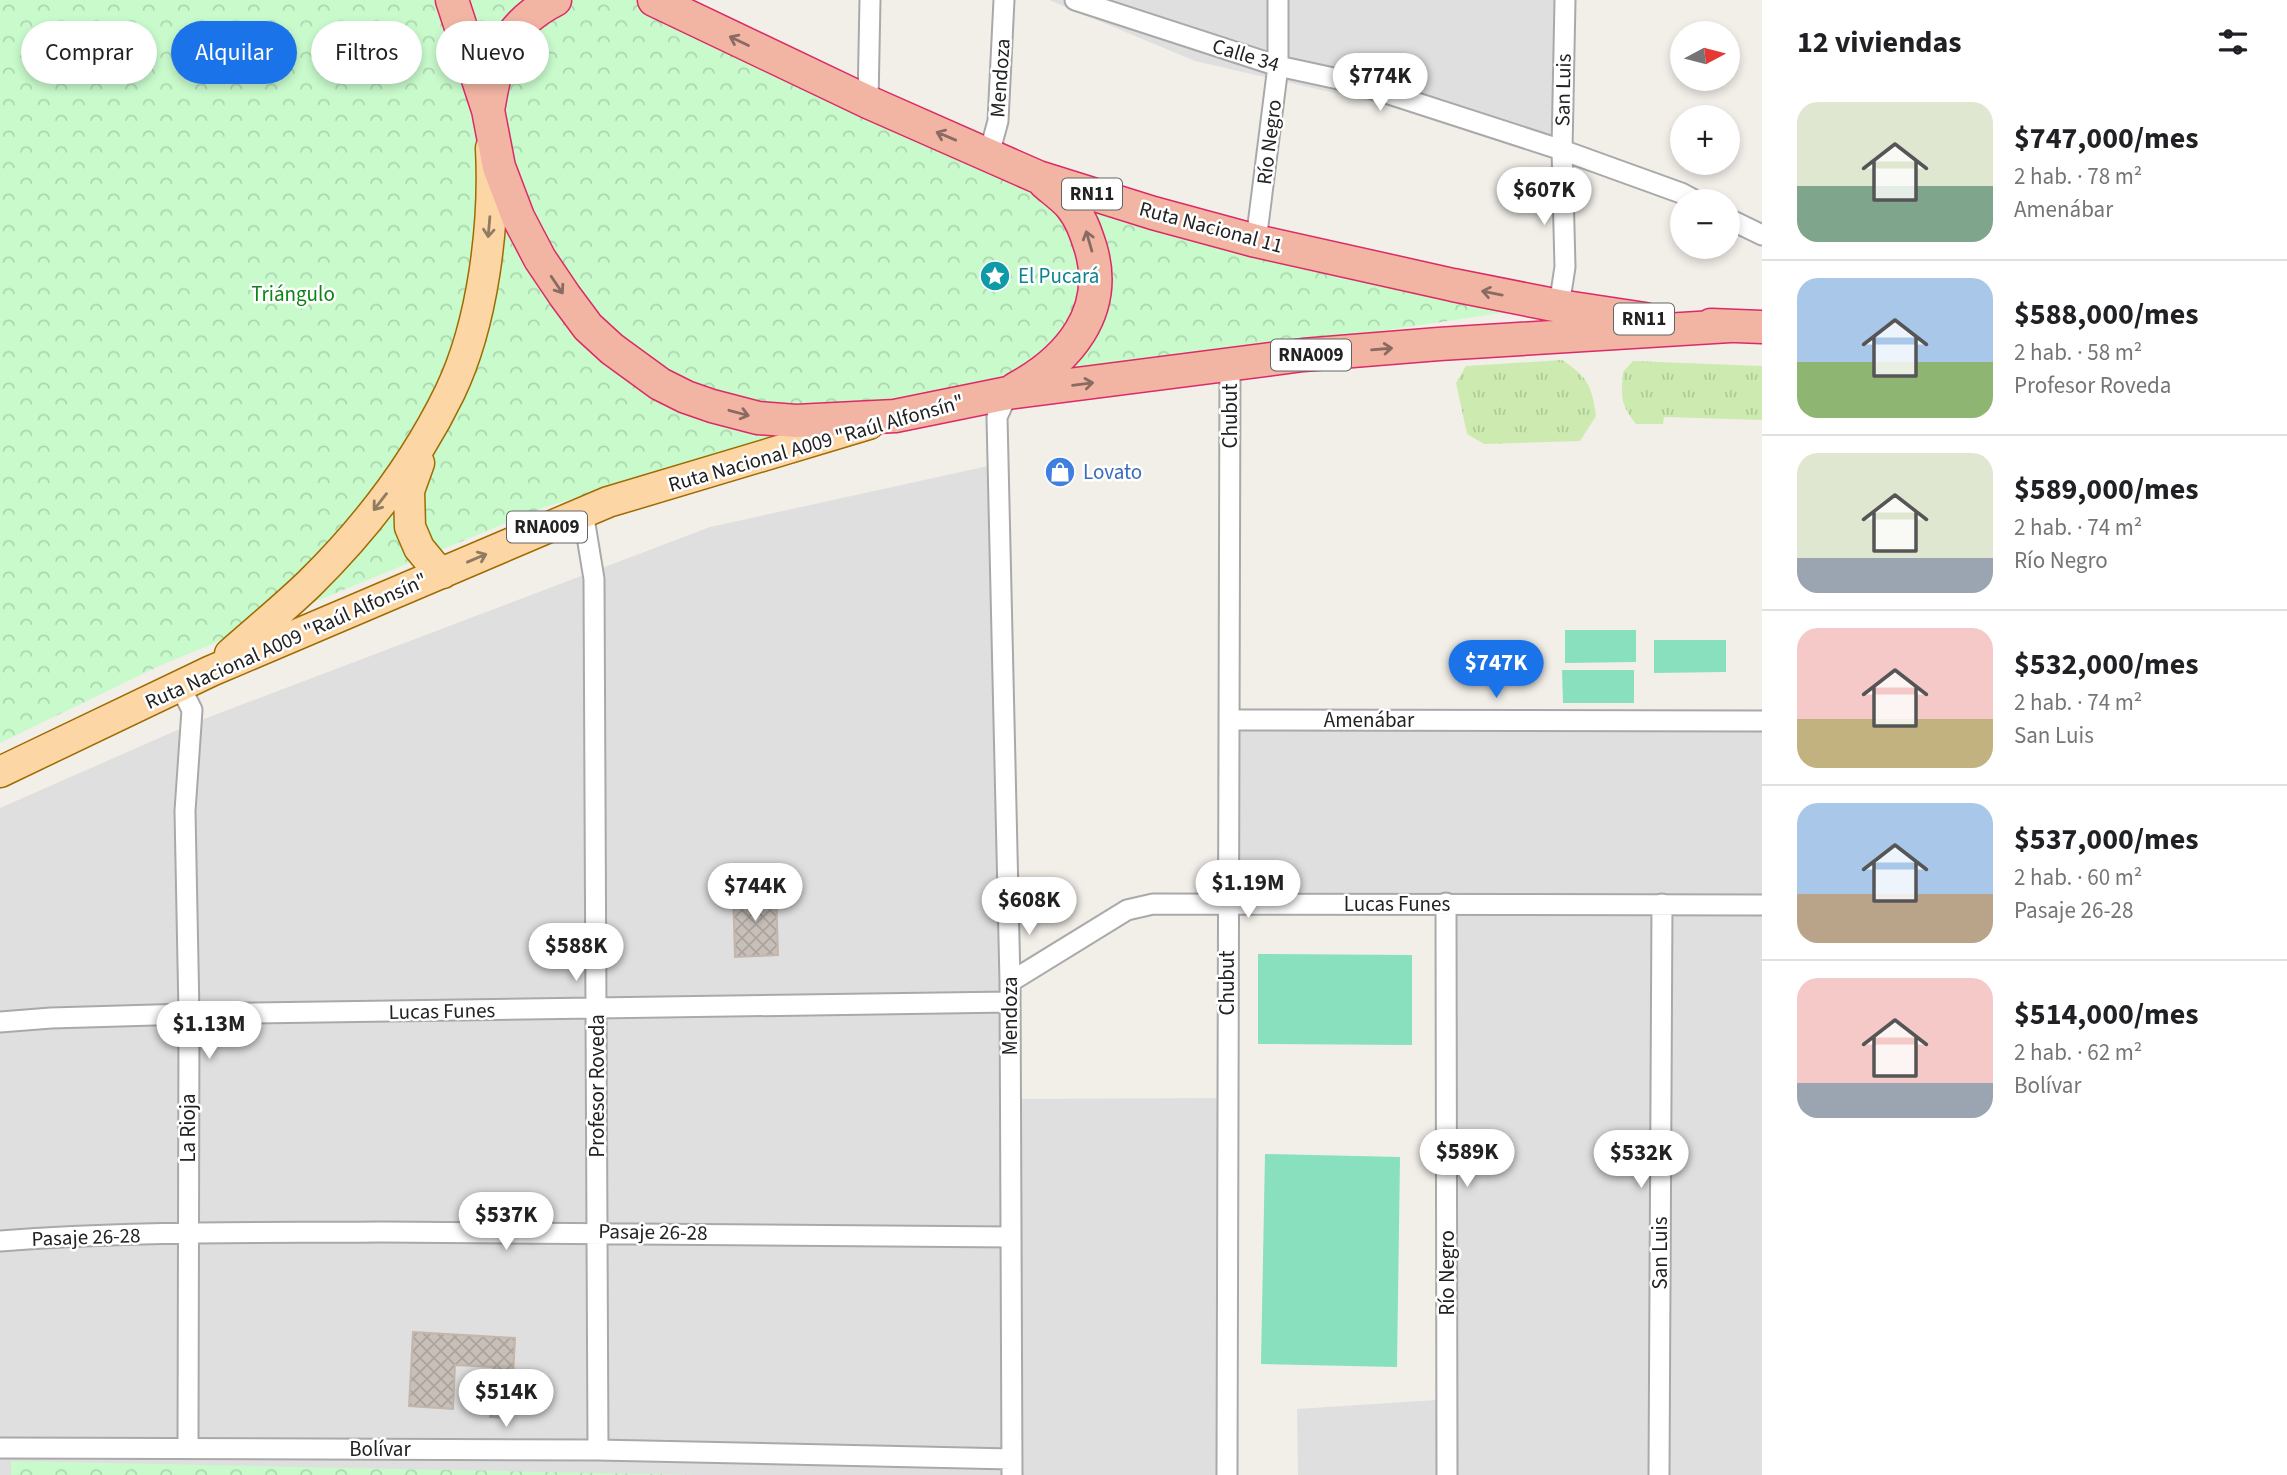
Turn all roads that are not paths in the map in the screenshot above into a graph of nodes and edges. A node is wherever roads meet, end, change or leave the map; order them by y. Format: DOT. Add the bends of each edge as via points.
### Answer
graph roads {
  1 [pos="452,0"];
  2 [pos="555,0"];
  3 [pos="870,0"];
  4 [pos="1004,0"];
  5 [pos="1075,0"];
  6 [pos="1278,0"];
  7 [pos="1565,0"];
  8 [pos="656,3"];
  9 [pos="1278,66"];
  10 [pos="868,102"];
  11 [pos="488,110"];
  12 [pos="1562,150"];
  13 [pos="989,154"];
  14 [pos="1038,177"];
  15 [pos="1670,189"];
  16 [pos="1740,224"];
  17 [pos="1762,235"];
  18 [pos="1256,241"];
  19 [pos="1559,306"];
  20 [pos="1730,326"];
  21 [pos="1762,327"];
  22 [pos="1230,365"];
  23 [pos="1008,393"];
  24 [pos="895,416"];
  25 [pos="432,426"];
  26 [pos="583,512"];
  27 [pos="443,572"];
  28 [pos="211,671"];
  29 [pos="180,685"];
  30 [pos="1229,720"];
  31 [pos="1762,721"];
  32 [pos="0,772"];
  33 [pos="1446,903"];
  34 [pos="1227,904"];
  35 [pos="1662,904"];
  36 [pos="1762,905"];
  37 [pos="1010,992"];
  38 [pos="596,1008"];
  39 [pos="189,1014"];
  40 [pos="0,1021"];
  41 [pos="598,1231"];
  42 [pos="188,1233"];
  43 [pos="1012,1237"];
  44 [pos="0,1241"];
  45 [pos="188,1447"];
  46 [pos="0,1448"];
  47 [pos="598,1450"];
  48 [pos="1012,1467"];
  49 [pos="1227,1475"];
  50 [pos="1447,1475"];
  51 [pos="1659,1475"];
  1 -- 11 [label="highway, RNA009"];
  2 -- 11 [label="highway, RNA009" via="518,26 501,52"];
  3 -- 10 [label="street"];
  4 -- 13 [label="street, Mendoza" via="998,121"];
  5 -- 9 [label="street, Calle 34"];
  6 -- 9 [label="street, Río Negro"];
  7 -- 12 [label="street, San Luis"];
  10 -- 8 [label="highway, Ruta Nacional 11 / RN11, one-way"];
  9 -- 12 [label="street, Calle 34" via="1352,82"];
  9 -- 18 [label="street, Río Negro"];
  13 -- 10 [label="highway, Ruta Nacional 11 / RN11, one-way"];
  11 -- 24 [label="highway, RNA009, one-way" via="499,167 540,259 588,327 635,366 686,397 758,418 796,421"];
  11 -- 25 [label="main road, RNA009, one-way" via="490,221 483,276 462,361"];
  12 -- 15 [label="street, Calle 34"];
  12 -- 19 [label="street, San Luis" via="1565,267"];
  13 -- 14 [label="highway, Ruta Nacional 11 / RN11"];
  14 -- 18 [label="highway, Ruta Nacional 11 / RN11"];
  23 -- 14 [label="highway, RNA009, one-way" via="1063,356 1088,319 1094,292 1094,261 1085,229 1069,204"];
  16 -- 17 [label="street"];
  19 -- 18 [label="highway, Ruta Nacional 11 / RN11, one-way"];
  19 -- 20 [label="highway, Ruta Nacional 11 / RN11"];
  20 -- 21 [label="highway, Ruta Nacional 11 / RN11"];
  22 -- 20 [label="highway, Ruta Nacional A009 \"Raúl Alfonsín\" / RNA009, one-way" via="1439,344"];
  23 -- 22 [label="highway, Ruta Nacional A009 \"Raúl Alfonsín\" / RNA009, one-way"];
  22 -- 30 [label="street, Chubut"];
  23 -- 24 [label="highway, Ruta Nacional A009 \"Raúl Alfonsín\" / RNA009"];
  23 -- 37 [label="street, Mendoza" via="997,417"];
  24 -- 26 [label="main road, Ruta Nacional A009 \"Raúl Alfonsín\" / RNA009"];
  25 -- 27 [label="main road" via="409,491 410,527 419,548"];
  25 -- 28 [label="main road, RNA009, one-way" via="357,533 309,584"];
  27 -- 26 [label="main road, Ruta Nacional A009 \"Raúl Alfonsín\" / RNA009, one-way"];
  26 -- 38 [label="street, Profesor Roveda" via="594,579"];
  27 -- 28 [label="main road, Ruta Nacional A009 \"Raúl Alfonsín\" / RNA009"];
  28 -- 29 [label="main road, Ruta Nacional A009 \"Raúl Alfonsín\" / RNA009"];
  29 -- 32 [label="main road, Ruta Nacional A009 \"Raúl Alfonsín\" / RNA009"];
  29 -- 39 [label="street, La Rioja" via="192,710 185,811"];
  30 -- 31 [label="street, Amenábar"];
  30 -- 34 [label="street, Chubut"];
  33 -- 34 [label="street, Lucas Funes"];
  33 -- 35 [label="street, Lucas Funes"];
  33 -- 50 [label="street, Río Negro"];
  34 -- 37 [label="street, Lucas Funes" via="1153,904 1127,910"];
  34 -- 49 [label="street, Chubut"];
  35 -- 36 [label="street, Lucas Funes"];
  35 -- 51 [label="street, San Luis"];
  37 -- 38 [label="street, Lucas Funes"];
  37 -- 43 [label="street, Mendoza"];
  38 -- 39 [label="street, Lucas Funes"];
  38 -- 41 [label="street, Profesor Roveda"];
  39 -- 40 [label="street, Lucas Funes"];
  39 -- 42 [label="street, La Rioja"];
  41 -- 42 [label="street, Pasaje 26-28"];
  41 -- 43 [label="street, Pasaje 26-28"];
  41 -- 47 [label="street, Profesor Roveda"];
  42 -- 44 [label="street, Pasaje 26-28"];
  42 -- 45 [label="street, La Rioja"];
  43 -- 48 [label="street, Mendoza"];
  45 -- 46 [label="street, Bolívar"];
  45 -- 47 [label="street, Bolívar"];
  47 -- 48 [label="street, Bolívar"];
}
